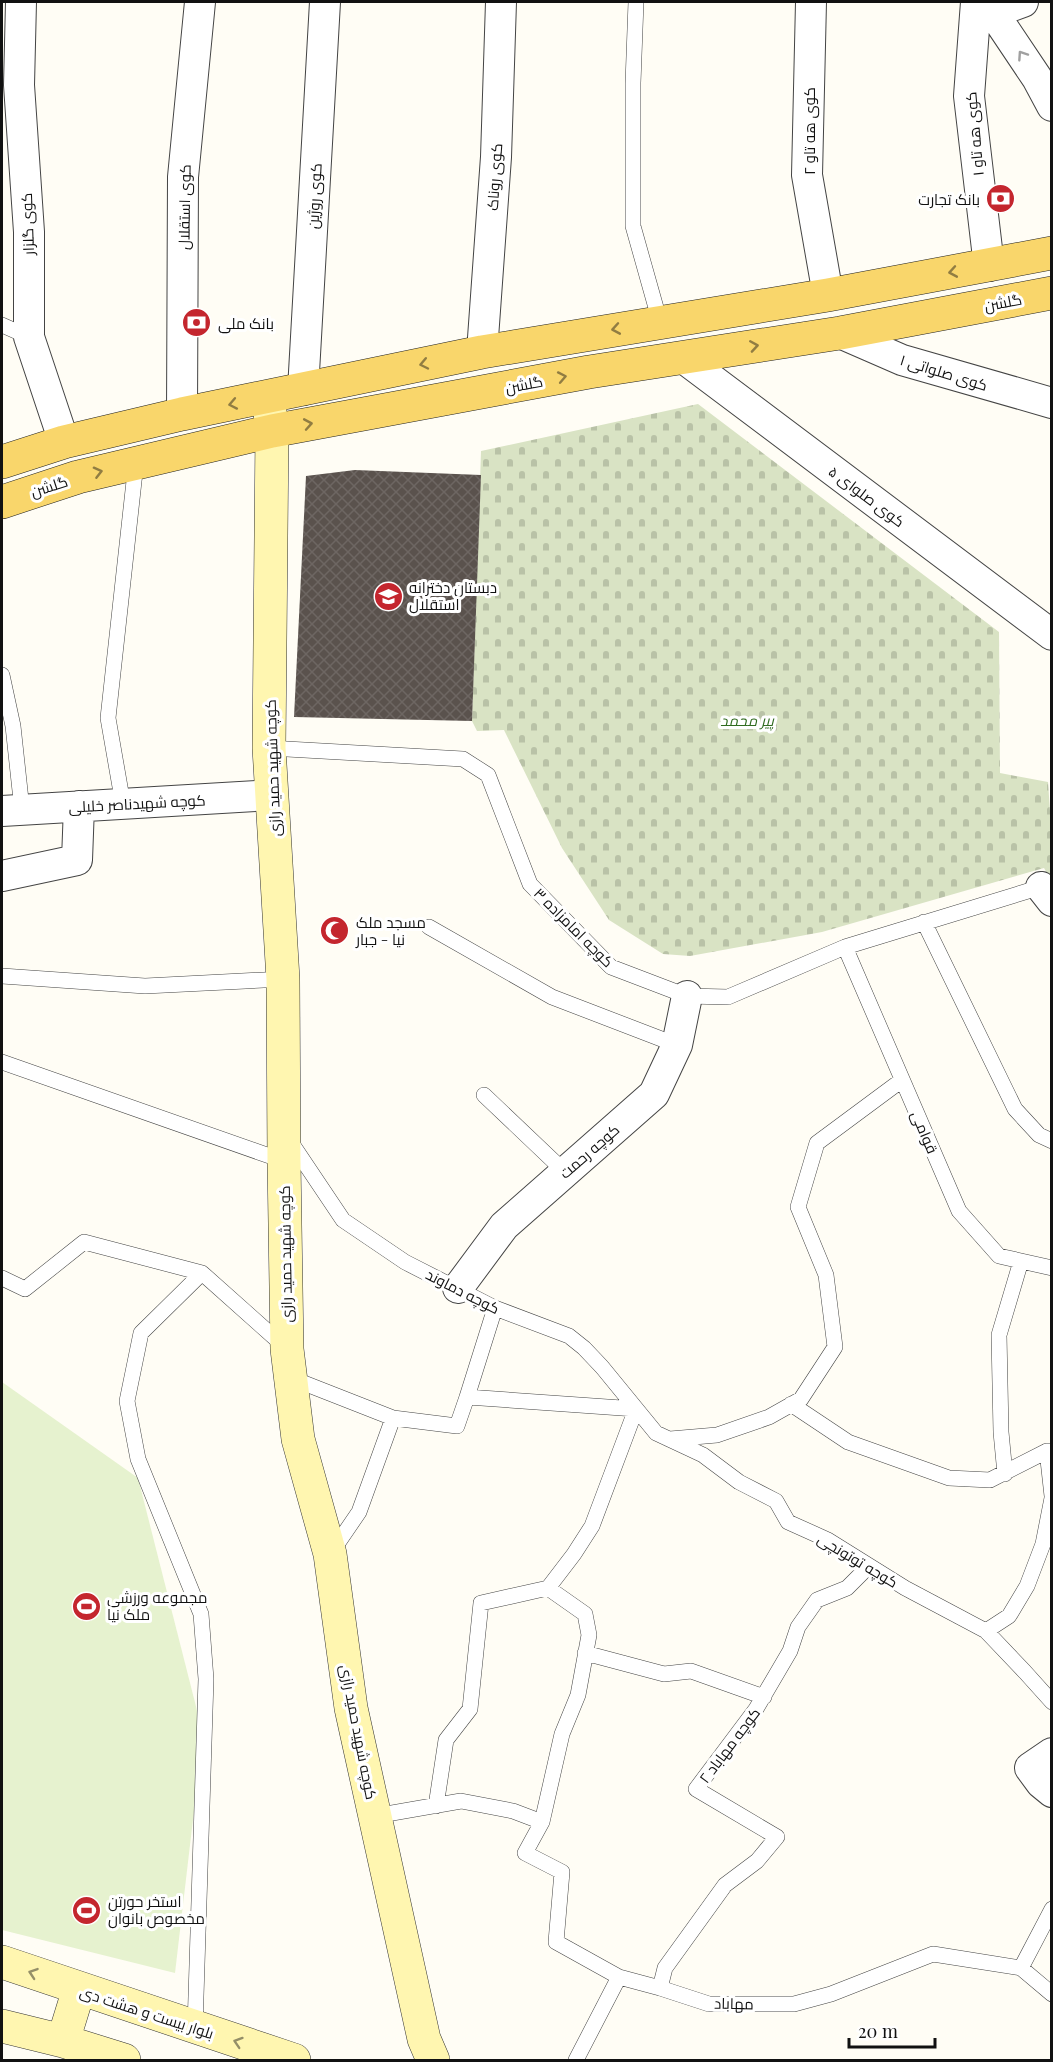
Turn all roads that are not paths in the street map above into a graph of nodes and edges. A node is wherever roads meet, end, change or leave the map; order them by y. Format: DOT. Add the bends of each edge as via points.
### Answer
graph roads {
  1 [pos="21,2"];
  2 [pos="200,2"];
  3 [pos="325,2"];
  4 [pos="501,2"];
  5 [pos="636,2"];
  6 [pos="811,2"];
  7 [pos="1023,2"];
  8 [pos="985,5"];
  9 [pos="10,83"];
  10 [pos="1052,106"];
  11 [pos="1052,253"];
  12 [pos="989,266"];
  13 [pos="1052,292"];
  14 [pos="828,295"];
  15 [pos="660,322"];
  16 [pos="2,325"];
  17 [pos="840,333"];
  18 [pos="29,337"];
  19 [pos="482,352"];
  20 [pos="682,357"];
  21 [pos="303,390"];
  22 [pos="269,397"];
  23 [pos="1052,403"];
  24 [pos="182,414"];
  25 [pos="272,431"];
  26 [pos="64,442"];
  27 [pos="2,462"];
  28 [pos="136,463"];
  29 [pos="2,501"];
  30 [pos="1052,635"];
  31 [pos="2,675"];
  32 [pos="269,748"];
  33 [pos="272,795"];
  34 [pos="123,804"];
  35 [pos="80,806"];
  36 [pos="10,811"];
  37 [pos="2,876"];
  38 [pos="1046,894"];
  39 [pos="924,922"];
  40 [pos="429,927"];
  41 [pos="845,947"];
  42 [pos="2,976"];
  43 [pos="283,979"];
  44 [pos="687,996"];
  45 [pos="677,1045"];
  46 [pos="2,1062"];
  47 [pos="902,1080"];
  48 [pos="484,1095"];
  49 [pos="1052,1141"];
  50 [pos="284,1146"];
  51 [pos="566,1172"];
  52 [pos="1021,1261"];
  53 [pos="1052,1268"];
  54 [pos="202,1273"];
  55 [pos="2,1278"];
  56 [pos="458,1288"];
  57 [pos="495,1308"];
  58 [pos="289,1364"];
  59 [pos="467,1396"];
  60 [pos="791,1404"];
  61 [pos="636,1409"];
  62 [pos="393,1418"];
  63 [pos="663,1436"];
  64 [pos="1049,1451"];
  65 [pos="1005,1474"];
  66 [pos="1052,1497"];
  67 [pos="330,1554"];
  68 [pos="869,1566"];
  69 [pos="548,1588"];
  70 [pos="986,1632"];
  71 [pos="585,1653"];
  72 [pos="764,1697"];
  73 [pos="1052,1702"];
  74 [pos="1052,1754"];
  75 [pos="1052,1792"];
  76 [pos="436,1806"];
  77 [pos="375,1816"];
  78 [pos="542,1822"];
  79 [pos="1052,1909"];
  80 [pos="2,1962"];
  81 [pos="1021,1968"];
  82 [pos="619,1977"];
  83 [pos="660,1988"];
  84 [pos="79,1989"];
  85 [pos="1052,1994"];
  86 [pos="2,2026"];
  87 [pos="195,2028"];
  88 [pos="63,2042"];
  89 [pos="124,2061"];
  90 [pos="294,2061"];
  91 [pos="433,2061"];
  92 [pos="576,2061"];
  1 -- 9 [label="street, کوی گلزار"];
  2 -- 24 [label="street, کوی استقلال" via="183,177"];
  3 -- 21 [label="street, کوی روژین"];
  4 -- 19 [label="street, کوی روناک" via="496,157"];
  5 -- 15 [label="lane" via="633,226"];
  6 -- 14 [label="street, کوی هه تاو ۲" via="807,175"];
  7 -- 8 [label="street"];
  10 -- 8 [label="street, one-way"];
  8 -- 12 [label="street, کوی هه تاو ۱" via="969,96"];
  9 -- 18 [label="street, کوی گلزار" via="29,232"];
  11 -- 12 [label="main road"];
  12 -- 14 [label="main road, one-way"];
  13 -- 17 [label="main road, گلشن"];
  14 -- 15 [label="main road"];
  15 -- 19 [label="main road, one-way"];
  16 -- 18 [label="lane"];
  20 -- 17 [label="main road, گلشن, one-way"];
  17 -- 23 [label="street, کوی صلواتی ۱" via="902,360"];
  18 -- 26 [label="street, کوی گلزار"];
  19 -- 21 [label="main road, one-way"];
  25 -- 20 [label="main road, گلشن, one-way"];
  20 -- 30 [label="street, کوی صلوای ۵"];
  21 -- 22 [label="main road"];
  22 -- 24 [label="main road, one-way"];
  22 -- 25 [label="street, کوچه شهید حمید رازی"];
  24 -- 26 [label="main road"];
  25 -- 28 [label="main road, گلشن"];
  25 -- 32 [label="street, کوچه شهید حمید رازی"];
  26 -- 27 [label="main road"];
  29 -- 28 [label="main road, گلشن, one-way"];
  28 -- 34 [label="lane" via="108,718"];
  31 -- 36 [label="lane" via="13,726 21,800"];
  32 -- 33 [label="street, کوچه شهید حمید رازی"];
  32 -- 44 [label="lane, کوچه امامزاده ۳" via="463,759 488,775 530,884 611,967"];
  33 -- 34 [label="street, کوچه شهیدناصر خلیلی"];
  33 -- 43 [label="street, کوچه شهید حمید رازی"];
  34 -- 35 [label="street, کوچه شهیدناصر خلیلی"];
  35 -- 36 [label="street, کوچه شهیدناصر خلیلی"];
  35 -- 37 [label="street" via="77,860"];
  38 -- 39 [label="lane, کوچه امامزاده ۳"];
  39 -- 41 [label="lane, کوچه امامزاده ۳"];
  39 -- 49 [label="lane" via="1015,1109 1039,1135"];
  40 -- 45 [label="lane" via="552,997"];
  41 -- 44 [label="lane, کوچه امامزاده ۳" via="728,997"];
  41 -- 47 [label="lane, قوامی"];
  42 -- 43 [label="lane" via="145,986"];
  43 -- 50 [label="street, کوچه شهید حمید رازی"];
  44 -- 45 [label="street, کوچه رحمت"];
  45 -- 51 [label="street, کوچه رحمت" via="654,1094"];
  46 -- 50 [label="lane"];
  47 -- 52 [label="lane, قوامی" via="958,1211 999,1256"];
  47 -- 60 [label="lane" via="817,1143 798,1207 826,1275 835,1347 801,1399"];
  48 -- 51 [label="lane"];
  50 -- 56 [label="lane, کوچه دماوند" via="344,1220 405,1262"];
  50 -- 58 [label="street, کوچه شهید حمید رازی"];
  51 -- 56 [label="street, کوچه رحمت" via="504,1226"];
  52 -- 53 [label="lane, قوامی"];
  52 -- 65 [label="lane" via="999,1335 1000,1432"];
  54 -- 55 [label="lane" via="84,1242 25,1289"];
  54 -- 58 [label="lane"];
  54 -- 87 [label="lane" via="141,1334 127,1401 138,1459 201,1614 206,1679"];
  56 -- 57 [label="lane, کوچه دماوند"];
  57 -- 59 [label="lane"];
  57 -- 61 [label="lane, کوچه دماوند" via="569,1336 602,1367"];
  58 -- 62 [label="lane"];
  58 -- 67 [label="street, کوچه شهید حمید رازی" via="298,1439"];
  59 -- 61 [label="lane"];
  59 -- 62 [label="lane" via="457,1426"];
  60 -- 63 [label="lane" via="770,1417 717,1435"];
  60 -- 65 [label="lane" via="848,1442 949,1478 990,1480"];
  61 -- 63 [label="lane, کوچه دماوند"];
  61 -- 69 [label="lane" via="592,1526"];
  62 -- 67 [label="lane" via="359,1512"];
  63 -- 68 [label="lane, کوچه توتونچی" via="703,1455 740,1482 776,1501 788,1522 828,1540"];
  64 -- 65 [label="lane"];
  64 -- 66 [label="lane"];
  66 -- 70 [label="lane" via="1043,1544 1027,1586 1009,1616"];
  67 -- 77 [label="street, کوچه شهید حمید رازی" via="351,1708"];
  68 -- 70 [label="lane, کوچه توتونچی"];
  68 -- 72 [label="lane, کوچه مهاباد ۲" via="847,1588 817,1600 798,1627 790,1651"];
  69 -- 71 [label="lane" via="585,1614 589,1635"];
  69 -- 76 [label="lane" via="481,1603 470,1709 446,1740"];
  70 -- 73 [label="lane, کوچه توتونچی"];
  71 -- 72 [label="lane" via="664,1674 692,1671"];
  71 -- 78 [label="lane" via="578,1695 562,1734"];
  72 -- 83 [label="lane, کوچه مهاباد ۲" via="696,1790 777,1837 757,1861 725,1885 665,1968"];
  74 -- 75 [label="street" via="1030,1768"];
  76 -- 77 [label="lane"];
  76 -- 78 [label="lane" via="461,1801 513,1811"];
  77 -- 91 [label="street, کوچه شهید حمید رازی" via="424,2039"];
  78 -- 82 [label="lane, مهاباد" via="525,1853 562,1872 556,1942"];
  79 -- 81 [label="lane"];
  84 -- 80 [label="street, بلوار بیست و هشت دی, one-way"];
  81 -- 83 [label="lane, مهاباد" via="933,1954 831,1994 794,2004 709,2004"];
  81 -- 85 [label="lane"];
  82 -- 83 [label="lane, مهاباد"];
  82 -- 92 [label="lane"];
  84 -- 87 [label="street, بلوار بیست و هشت دی"];
  84 -- 88 [label="street"];
  86 -- 88 [label="street"];
  90 -- 87 [label="street, بلوار بیست و هشت دی, one-way"];
  88 -- 89 [label="street"];
}
